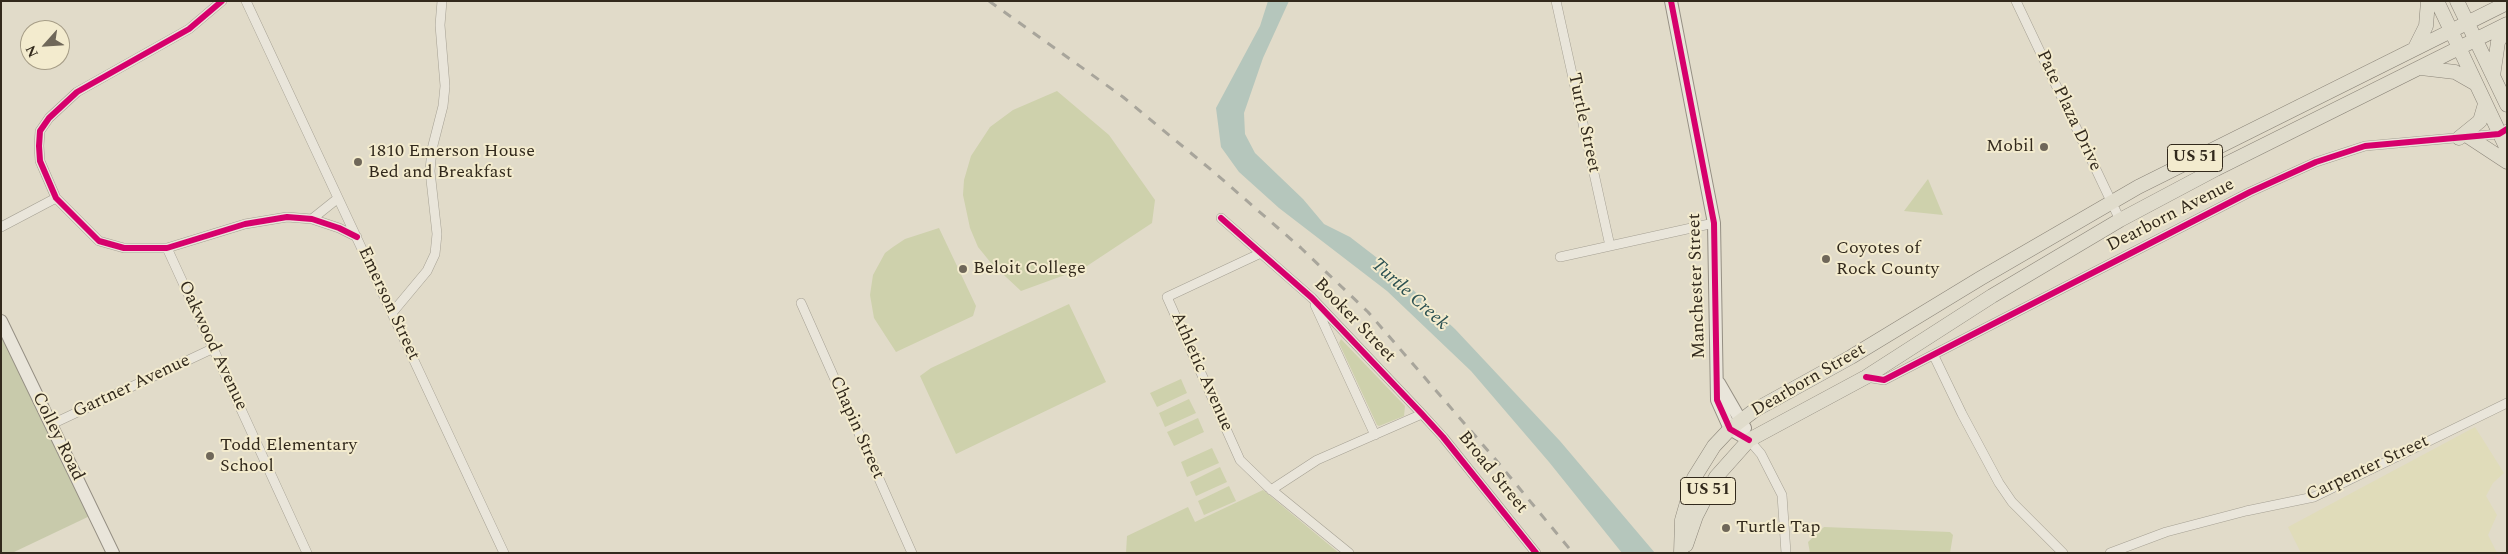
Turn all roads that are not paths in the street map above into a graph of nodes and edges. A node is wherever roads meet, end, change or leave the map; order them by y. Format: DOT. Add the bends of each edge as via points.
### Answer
graph roads {
  1 [pos="222,1"];
  2 [pos="246,1"];
  3 [pos="442,1"];
  4 [pos="1556,1"];
  5 [pos="1671,1"];
  6 [pos="2016,1"];
  7 [pos="2428,1"];
  8 [pos="2436,1"];
  9 [pos="2457,1"];
  10 [pos="2507,3"];
  11 [pos="2468,23"];
  12 [pos="2507,25"];
  13 [pos="2451,31"];
  14 [pos="2476,40"];
  15 [pos="2415,48"];
  16 [pos="2459,48"];
  17 [pos="2420,68"];
  18 [pos="2493,76"];
  19 [pos="2476,84"];
  20 [pos="2485,104"];
  21 [pos="2507,105"];
  22 [pos="2503,132"];
  23 [pos="2464,137"];
  24 [pos="2507,149"];
  25 [pos="2507,162"];
  26 [pos="56,198"];
  27 [pos="337,199"];
  28 [pos="2111,202"];
  29 [pos="1221,218"];
  30 [pos="312,219"];
  31 [pos="2120,220"];
  32 [pos="1714,223"];
  33 [pos="1,227"];
  34 [pos="357,237"];
  35 [pos="1610,246"];
  36 [pos="167,248"];
  37 [pos="1261,253"];
  38 [pos="1560,257"];
  39 [pos="1312,298"];
  40 [pos="801,303"];
  41 [pos="392,313"];
  42 [pos="1,321"];
  43 [pos="214,348"];
  44 [pos="1934,356"];
  45 [pos="1866,377"];
  46 [pos="2507,403"];
  47 [pos="1422,414"];
  48 [pos="50,425"];
  49 [pos="1736,425"];
  50 [pos="1375,435"];
  51 [pos="1749,440"];
  52 [pos="1271,490"];
  53 [pos="113,553"];
  54 [pos="307,553"];
  55 [pos="504,553"];
  56 [pos="912,553"];
  57 [pos="1348,553"];
  58 [pos="1536,553"];
  59 [pos="1682,553"];
  60 [pos="1786,553"];
  61 [pos="2063,553"];
  62 [pos="2110,553"];
  1 -- 26 [label="street" via="189,29 77,92 49,118 40,132 39,146 45,175"];
  2 -- 27 [label="street, Emerson Street"];
  3 -- 41 [label="street" via="440,25 445,86 430,171 437,234 434,254 427,271"];
  4 -- 35 [label="street, Turtle Street"];
  5 -- 32 [label="street, Manchester Street"];
  6 -- 28 [label="street, Pate Plaza Drive"];
  7 -- 15 [label="main road" via="2426,26"];
  8 -- 13 [label="main road"];
  9 -- 11 [label="main road"];
  10 -- 11 [label="main road"];
  11 -- 13 [label="main road"];
  11 -- 14 [label="main road"];
  12 -- 14 [label="main road"];
  12 -- 18 [label="main road" via="2498,42"];
  13 -- 15 [label="main road"];
  13 -- 16 [label="main road"];
  14 -- 16 [label="main road, US 51"];
  14 -- 18 [label="main road"];
  15 -- 28 [label="main road, US 51"];
  16 -- 17 [label="main road, US 51"];
  16 -- 19 [label="main road"];
  17 -- 19 [label="main road" via="2455,72"];
  17 -- 31 [label="main road, US 51"];
  18 -- 21 [label="main road"];
  19 -- 20 [label="main road"];
  20 -- 22 [label="main road"];
  20 -- 23 [label="main road" via="2480,121"];
  22 -- 23 [label="street, Dearborn Avenue"];
  22 -- 24 [label="main road"];
  23 -- 25 [label="main road"];
  23 -- 44 [label="street, Dearborn Avenue" via="2365,146 2316,162 2241,196"];
  26 -- 33 [label="street"];
  26 -- 36 [label="street" via="98,241 130,249"];
  27 -- 30 [label="street"];
  27 -- 34 [label="street, Emerson Street"];
  28 -- 31 [label="street, Pate Plaza Drive"];
  28 -- 49 [label="main road, Dearborn Street / US 51"];
  29 -- 37 [label="street"];
  30 -- 34 [label="street"];
  30 -- 36 [label="street" via="287,217 245,224"];
  31 -- 45 [label="main road, Dearborn Street / US 51" via="1992,296"];
  32 -- 35 [label="street"];
  32 -- 49 [label="street, Manchester Street" via="1715,376"];
  34 -- 41 [label="street, Emerson Street"];
  35 -- 38 [label="street"];
  36 -- 43 [label="street, Oakwood Avenue"];
  37 -- 39 [label="street, Booker Street"];
  37 -- 52 [label="street, Athletic Avenue" via="1167,297 1236,451 1244,465"];
  39 -- 47 [label="street, Booker Street"];
  39 -- 50 [label="street"];
  40 -- 56 [label="street, Chapin Street"];
  41 -- 55 [label="street, Emerson Street"];
  42 -- 48 [label="street, Colley Road"];
  43 -- 48 [label="street, Gartner Avenue"];
  43 -- 54 [label="street, Oakwood Avenue"];
  44 -- 45 [label="street, Dearborn Avenue" via="1884,380"];
  44 -- 61 [label="street" via="1999,483 2012,502"];
  45 -- 51 [label="main road, Dearborn Street / US 51"];
  46 -- 62 [label="street, Carpenter Street" via="2314,497 2166,532"];
  47 -- 50 [label="street"];
  47 -- 58 [label="street, Broad Street"];
  48 -- 53 [label="street, Colley Road"];
  49 -- 51 [label="street, Manchester Street"];
  49 -- 59 [label="main road, Dearborn Street / US 51" via="1714,446 1694,478 1682,520"];
  50 -- 52 [label="street" via="1318,460"];
  51 -- 59 [label="main road, Dearborn Street / US 51" via="1716,477"];
  51 -- 60 [label="street" via="1782,495"];
  52 -- 57 [label="street, Athletic Avenue"];
}
